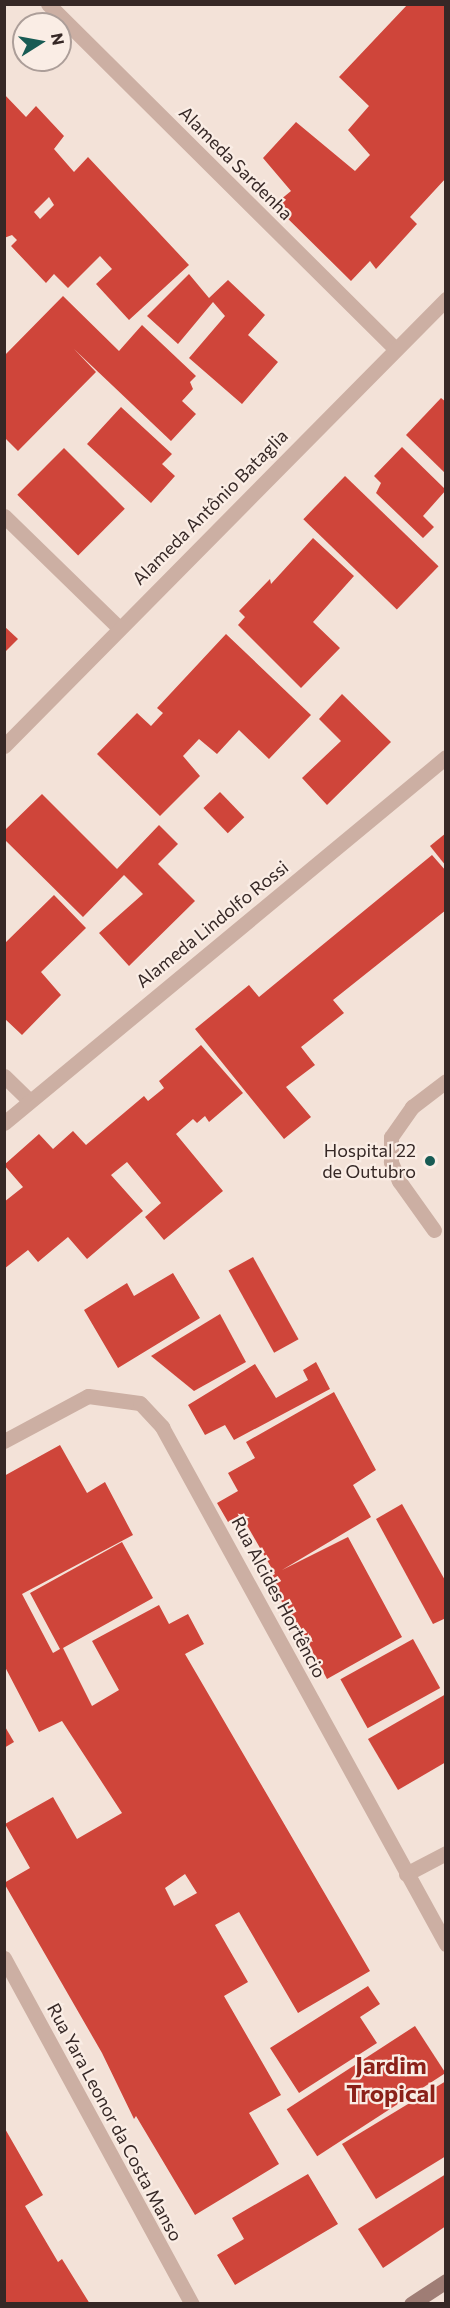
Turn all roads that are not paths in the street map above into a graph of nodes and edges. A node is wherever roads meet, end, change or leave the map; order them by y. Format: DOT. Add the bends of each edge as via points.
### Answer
graph roads {
  1 [pos="48,4"];
  2 [pos="446,299"];
  3 [pos="396,349"];
  4 [pos="4,516"];
  5 [pos="118,627"];
  6 [pos="4,746"];
  7 [pos="446,757"];
  8 [pos="4,1076"];
  9 [pos="446,1081"];
  10 [pos="29,1100"];
  11 [pos="4,1123"];
  12 [pos="434,1230"];
  13 [pos="4,1441"];
  14 [pos="446,1852"];
  15 [pos="406,1874"];
  16 [pos="446,1944"];
  17 [pos="4,1958"];
  18 [pos="446,2281"];
  19 [pos="192,2304"];
  20 [pos="411,2304"];
  1 -- 3 [label="street, Alameda Sardenha"];
  2 -- 3 [label="street, Alameda Antônio Bataglia"];
  3 -- 5 [label="street, Alameda Antônio Bataglia"];
  4 -- 5 [label="street"];
  5 -- 6 [label="street, Alameda Antônio Bataglia"];
  7 -- 10 [label="street, Alameda Lindolfo Rossi"];
  8 -- 10 [label="street"];
  9 -- 12 [label="street" via="412,1107 391,1137 391,1162 399,1181"];
  10 -- 11 [label="street, Alameda Lindolfo Rossi"];
  13 -- 15 [label="street, Rua Alcides Hortêncio" via="88,1396 140,1403 179,1453"];
  14 -- 15 [label="street"];
  15 -- 16 [label="street, Rua Alcides Hortêncio"];
  17 -- 19 [label="street, Rua Yara Leonor da Costa Manso"];
  18 -- 20 [label="street"];
}
